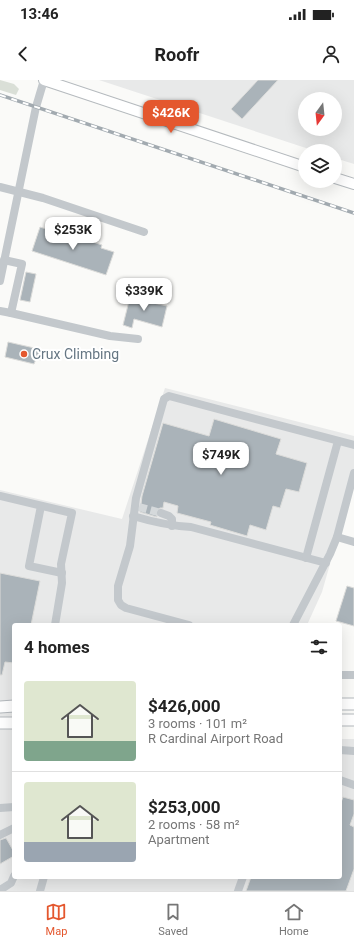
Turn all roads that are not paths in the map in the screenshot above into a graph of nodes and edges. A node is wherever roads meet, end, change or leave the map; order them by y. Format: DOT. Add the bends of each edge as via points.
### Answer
graph roads {
  1 [pos="44,80"];
  2 [pos="298,166"];
  3 [pos="342,180"];
  4 [pos="354,184"];
  5 [pos="0,187"];
  6 [pos="19,192"];
  7 [pos="144,232"];
  8 [pos="3,262"];
  9 [pos="0,281"];
  10 [pos="0,311"];
  11 [pos="10,313"];
  12 [pos="138,339"];
  13 [pos="338,441"];
  14 [pos="354,445"];
  15 [pos="354,473"];
  16 [pos="0,496"];
  17 [pos="41,506"];
  18 [pos="161,513"];
  19 [pos="133,516"];
  20 [pos="172,526"];
  21 [pos="337,537"];
  22 [pos="354,542"];
  23 [pos="306,558"];
  24 [pos="326,563"];
  25 [pos="62,573"];
  26 [pos="161,621"];
  27 [pos="55,623"];
  28 [pos="174,623"];
  29 [pos="294,623"];
  30 [pos="342,675"];
  31 [pos="354,675"];
  32 [pos="342,704"];
  33 [pos="354,704"];
  34 [pos="0,706"];
  35 [pos="12,706"];
  36 [pos="342,720"];
  37 [pos="354,720"];
  38 [pos="0,723"];
  39 [pos="12,723"];
  40 [pos="342,750"];
  41 [pos="354,751"];
  42 [pos="342,781"];
  43 [pos="354,785"];
  44 [pos="12,807"];
  45 [pos="0,808"];
  46 [pos="12,829"];
  47 [pos="0,835"];
  48 [pos="13,879"];
  49 [pos="43,879"];
  50 [pos="242,879"];
  51 [pos="0,890"];
  52 [pos="40,891"];
  53 [pos="238,891"];
  1 -- 2 [label="main road"];
  1 -- 6 [label="street"];
  3 -- 4 [label="main road"];
  5 -- 6 [label="street"];
  6 -- 7 [label="street"];
  6 -- 8 [label="street"];
  8 -- 9 [label="street"];
  8 -- 11 [label="street" via="22,264"];
  10 -- 11 [label="street"];
  11 -- 12 [label="street" via="110,336"];
  13 -- 14 [label="street"];
  13 -- 19 [label="street" via="166,396"];
  13 -- 23 [label="street"];
  15 -- 21 [label="street"];
  16 -- 17 [label="street"];
  17 -- 25 [label="street" via="72,513 61,564"];
  17 -- 25 [label="street" via="29,566"];
  18 -- 20 [label="street" via="172,519"];
  19 -- 20 [label="street"];
  19 -- 26 [label="street" via="130,546 118,586 118,600 126,608"];
  20 -- 23 [label="street" via="191,526"];
  21 -- 22 [label="street"];
  21 -- 24 [label="street"];
  23 -- 24 [label="street"];
  24 -- 29 [label="street"];
  25 -- 27 [label="street"];
  26 -- 28 [label="street"];
  30 -- 31 [label="street"];
  32 -- 33 [label="highway"];
  34 -- 35 [label="highway"];
  36 -- 37 [label="highway"];
  38 -- 39 [label="highway"];
  40 -- 41 [label="street"];
  42 -- 43 [label="street"];
  44 -- 45 [label="street"];
  46 -- 47 [label="street"];
  48 -- 51 [label="street"];
  49 -- 52 [label="street"];
  50 -- 53 [label="street"];
}
